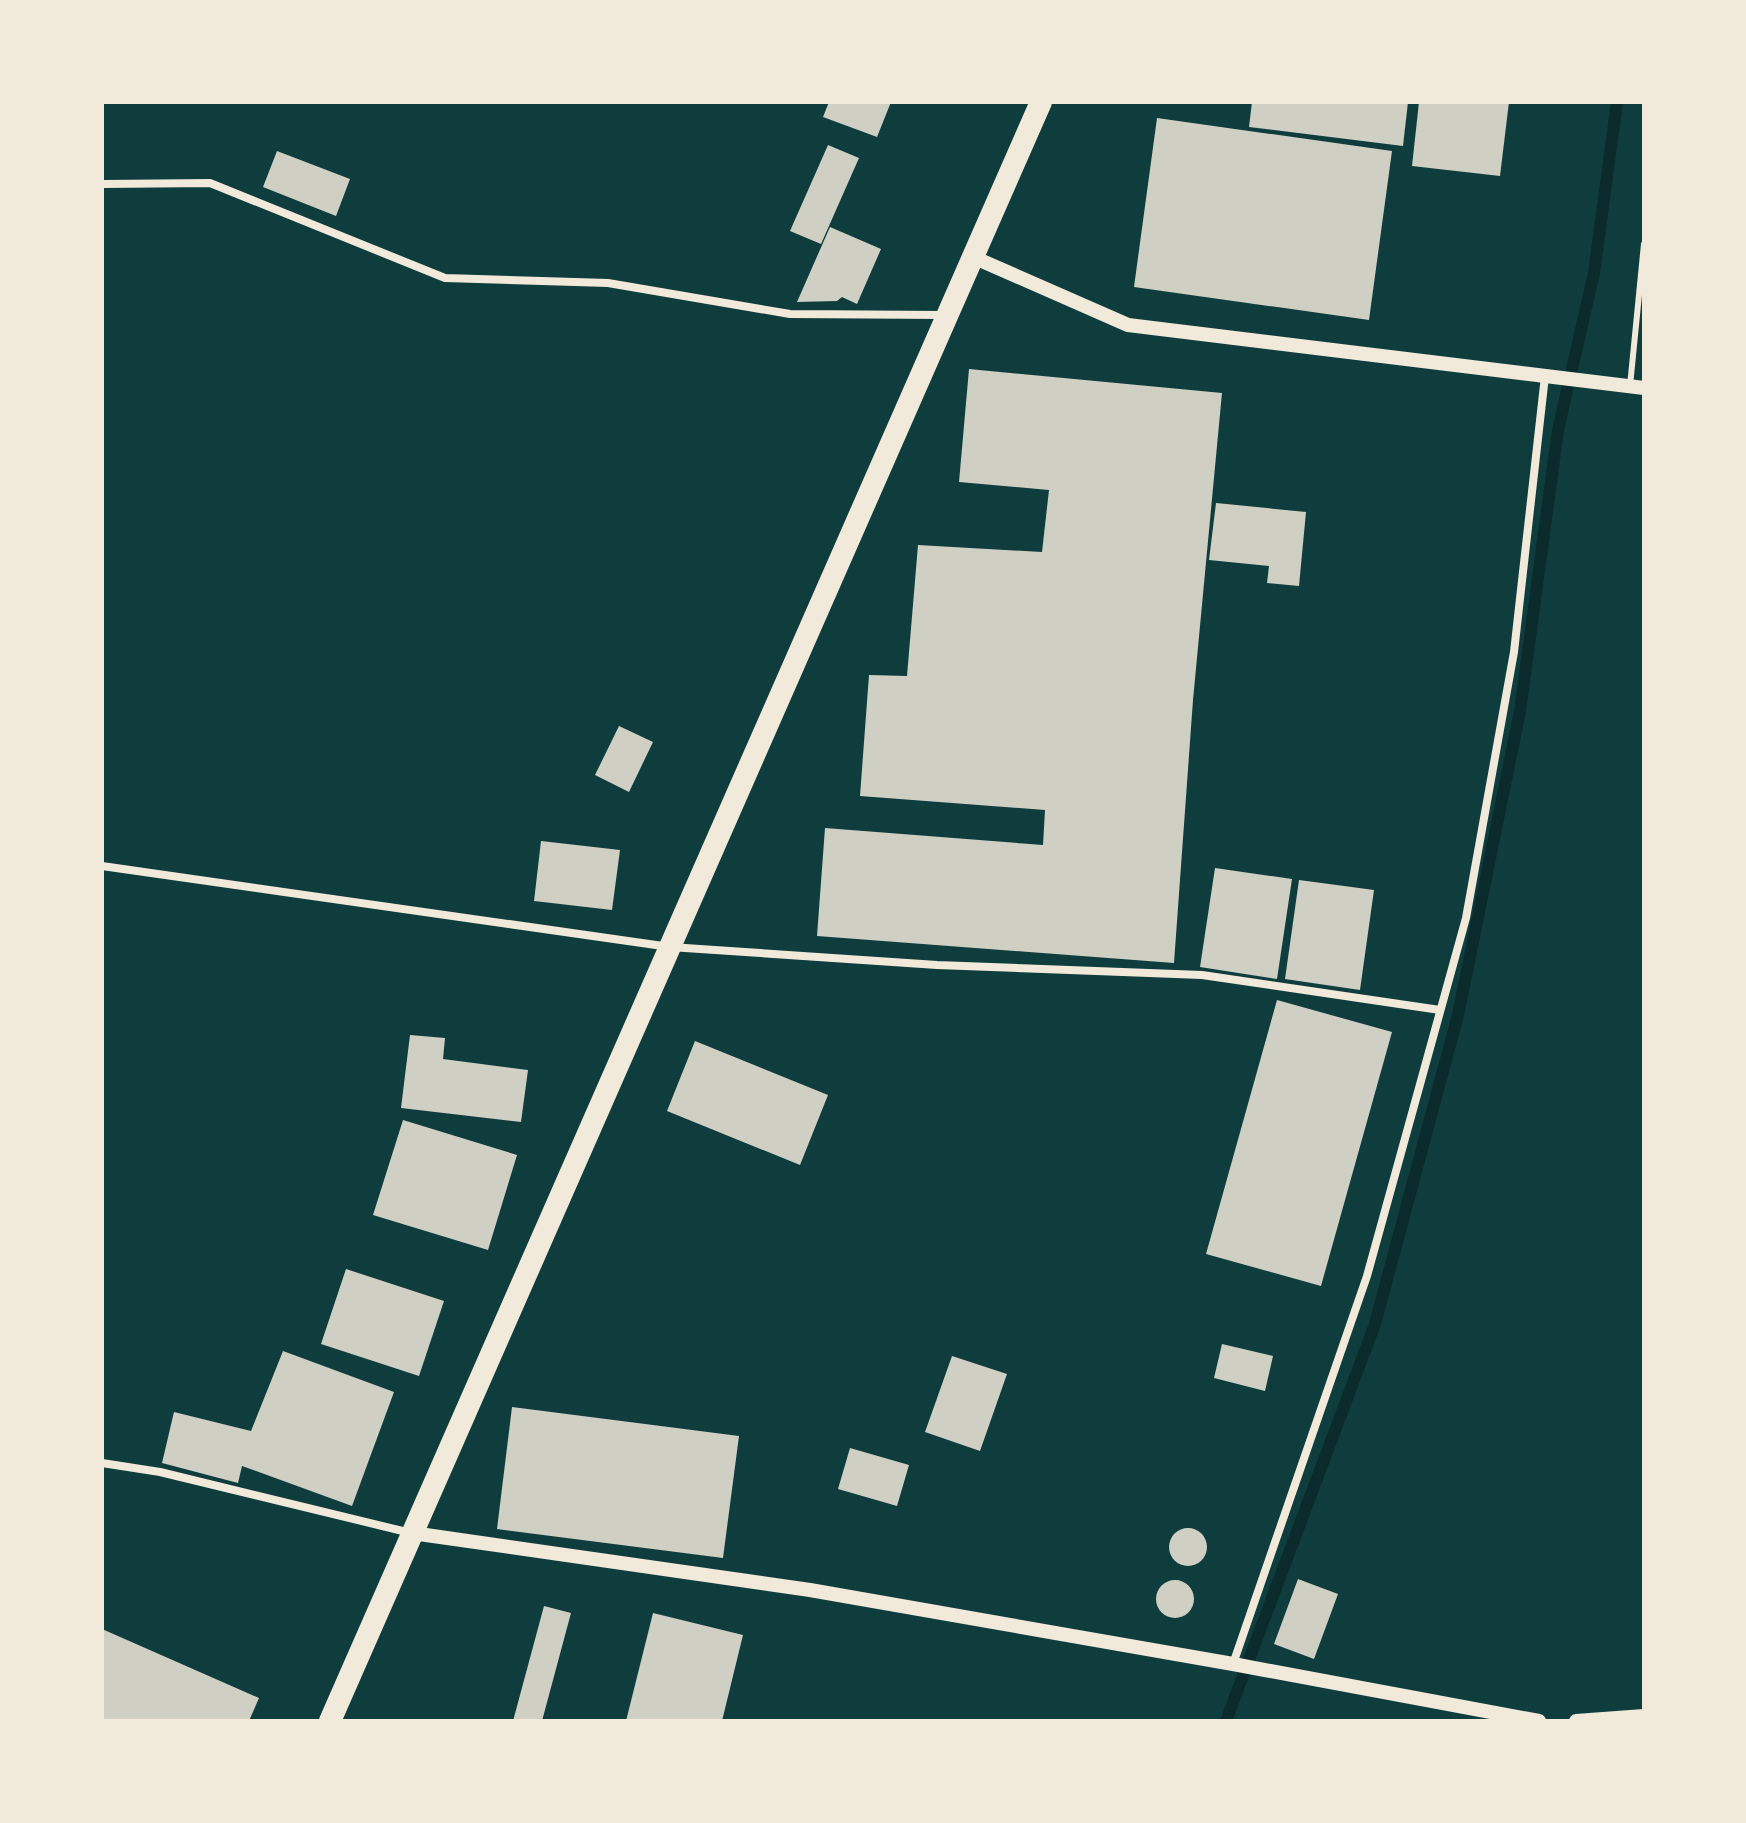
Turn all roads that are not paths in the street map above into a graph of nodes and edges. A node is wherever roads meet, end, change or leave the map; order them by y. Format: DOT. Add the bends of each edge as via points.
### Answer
graph roads {
  1 [pos="1041,102"];
  2 [pos="102,184"];
  3 [pos="1644,244"];
  4 [pos="973,257"];
  5 [pos="947,315"];
  6 [pos="1545,376"];
  7 [pos="1637,387"];
  8 [pos="102,866"];
  9 [pos="670,947"];
  10 [pos="1440,1010"];
  11 [pos="102,1463"];
  12 [pos="412,1533"];
  13 [pos="1233,1664"];
  14 [pos="1644,1716"];
  15 [pos="330,1721"];
  16 [pos="1539,1721"];
  17 [pos="1576,1721"];
  1 -- 4 [label="highway"];
  2 -- 5 [label="street" via="210,183 445,278 608,283 790,314"];
  3 -- 7 [label="lane"];
  4 -- 5 [label="highway"];
  4 -- 6 [label="street" via="1128,325"];
  5 -- 9 [label="highway"];
  6 -- 7 [label="street"];
  6 -- 10 [label="street" via="1514,652 1466,918"];
  8 -- 9 [label="street"];
  9 -- 10 [label="street" via="1202,975"];
  9 -- 12 [label="highway"];
  10 -- 13 [label="street" via="1367,1276"];
  11 -- 12 [label="street"];
  12 -- 13 [label="street" via="810,1590"];
  12 -- 15 [label="highway"];
  13 -- 16 [label="street"];
  14 -- 17 [label="street"];
}
